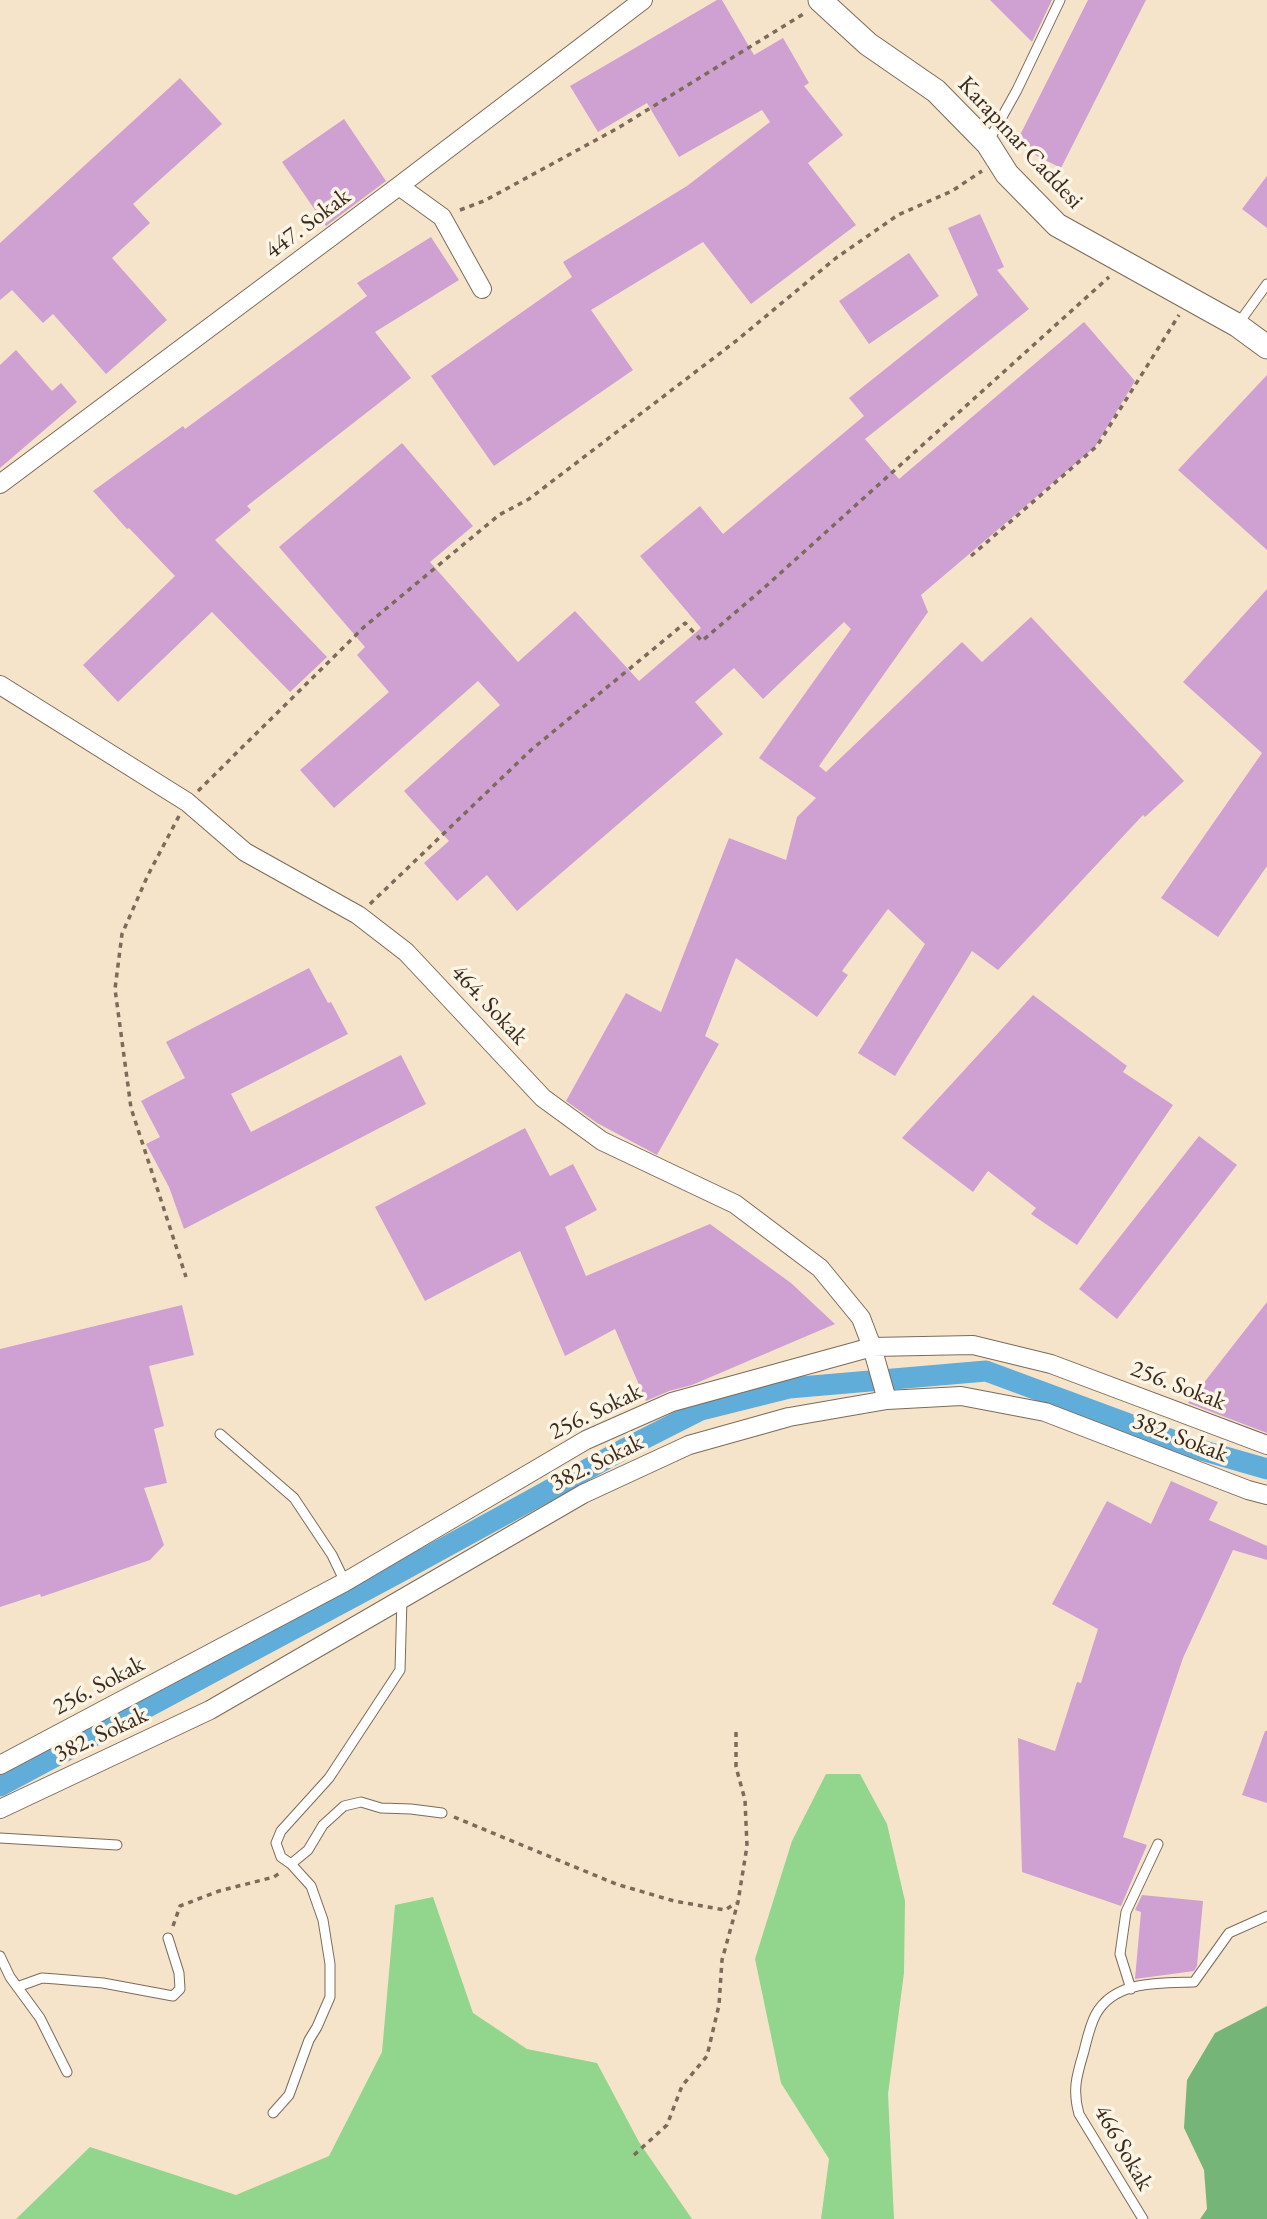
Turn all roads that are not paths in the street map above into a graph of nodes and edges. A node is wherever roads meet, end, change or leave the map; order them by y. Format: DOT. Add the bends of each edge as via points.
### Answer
graph roads {
  1 [pos="643,0"];
  2 [pos="1059,0"];
  3 [pos="821,1"];
  4 [pos="993,152"];
  5 [pos="399,186"];
  6 [pos="1267,284"];
  7 [pos="482,289"];
  8 [pos="1237,325"];
  9 [pos="1267,347"];
  10 [pos="0,484"];
  11 [pos="0,685"];
  12 [pos="875,1355"];
  13 [pos="887,1398"];
  14 [pos="220,1434"];
  15 [pos="1267,1445"];
  16 [pos="1267,1495"];
  17 [pos="345,1582"];
  18 [pos="402,1599"];
  19 [pos="0,1766"];
  20 [pos="0,1809"];
  21 [pos="442,1813"];
  22 [pos="0,1838"];
  23 [pos="1158,1844"];
  24 [pos="117,1845"];
  25 [pos="291,1864"];
  26 [pos="1267,1916"];
  27 [pos="168,1938"];
  28 [pos="0,1956"];
  29 [pos="18,1987"];
  30 [pos="1130,1989"];
  31 [pos="67,2073"];
  32 [pos="272,2113"];
  33 [pos="1143,2219"];
  1 -- 5 [label="street, 447. Sokak"];
  2 -- 4 [label="lane"];
  3 -- 4 [label="street, Karapınar Caddesi" via="868,44 936,91"];
  4 -- 8 [label="street, Karapınar Caddesi" via="1007,174 1057,225"];
  5 -- 7 [label="street" via="442,217"];
  5 -- 10 [label="street, 447. Sokak"];
  6 -- 8 [label="lane"];
  8 -- 9 [label="street, Karapınar Caddesi"];
  11 -- 12 [label="street, 464. Sokak" via="187,802 245,852 358,915 406,952 543,1098 602,1141 735,1204 820,1268 861,1318"];
  12 -- 13 [label="street, 464. Sokak"];
  12 -- 15 [label="street, 256. Sokak" via="972,1345 1051,1364"];
  12 -- 17 [label="street, 256. Sokak" via="673,1402 598,1435"];
  13 -- 16 [label="street, 382. Sokak" via="961,1396 1045,1412"];
  13 -- 18 [label="street, 382. Sokak" via="789,1417 689,1445 583,1494"];
  14 -- 17 [label="lane" via="294,1498"];
  17 -- 19 [label="street, 256. Sokak"];
  18 -- 20 [label="street, 382. Sokak" via="210,1710"];
  18 -- 25 [label="lane" via="400,1670 329,1778 281,1831 276,1843 281,1857"];
  21 -- 25 [label="lane" via="361,1802 344,1806"];
  22 -- 24 [label="lane"];
  23 -- 30 [label="lane" via="1126,1912 1120,1954"];
  25 -- 32 [label="lane" via="311,1886 323,1920 330,1997 289,2095"];
  26 -- 30 [label="lane, 466 Sokak" via="1229,1933 1194,1982"];
  27 -- 29 [label="lane" via="179,1973 180,1989 173,1996 42,1978"];
  28 -- 29 [label="lane"];
  29 -- 31 [label="lane" via="40,2018"];
  30 -- 33 [label="lane, 466 Sokak" via="1111,1996 1096,2014 1074,2097 1079,2114"];
}
